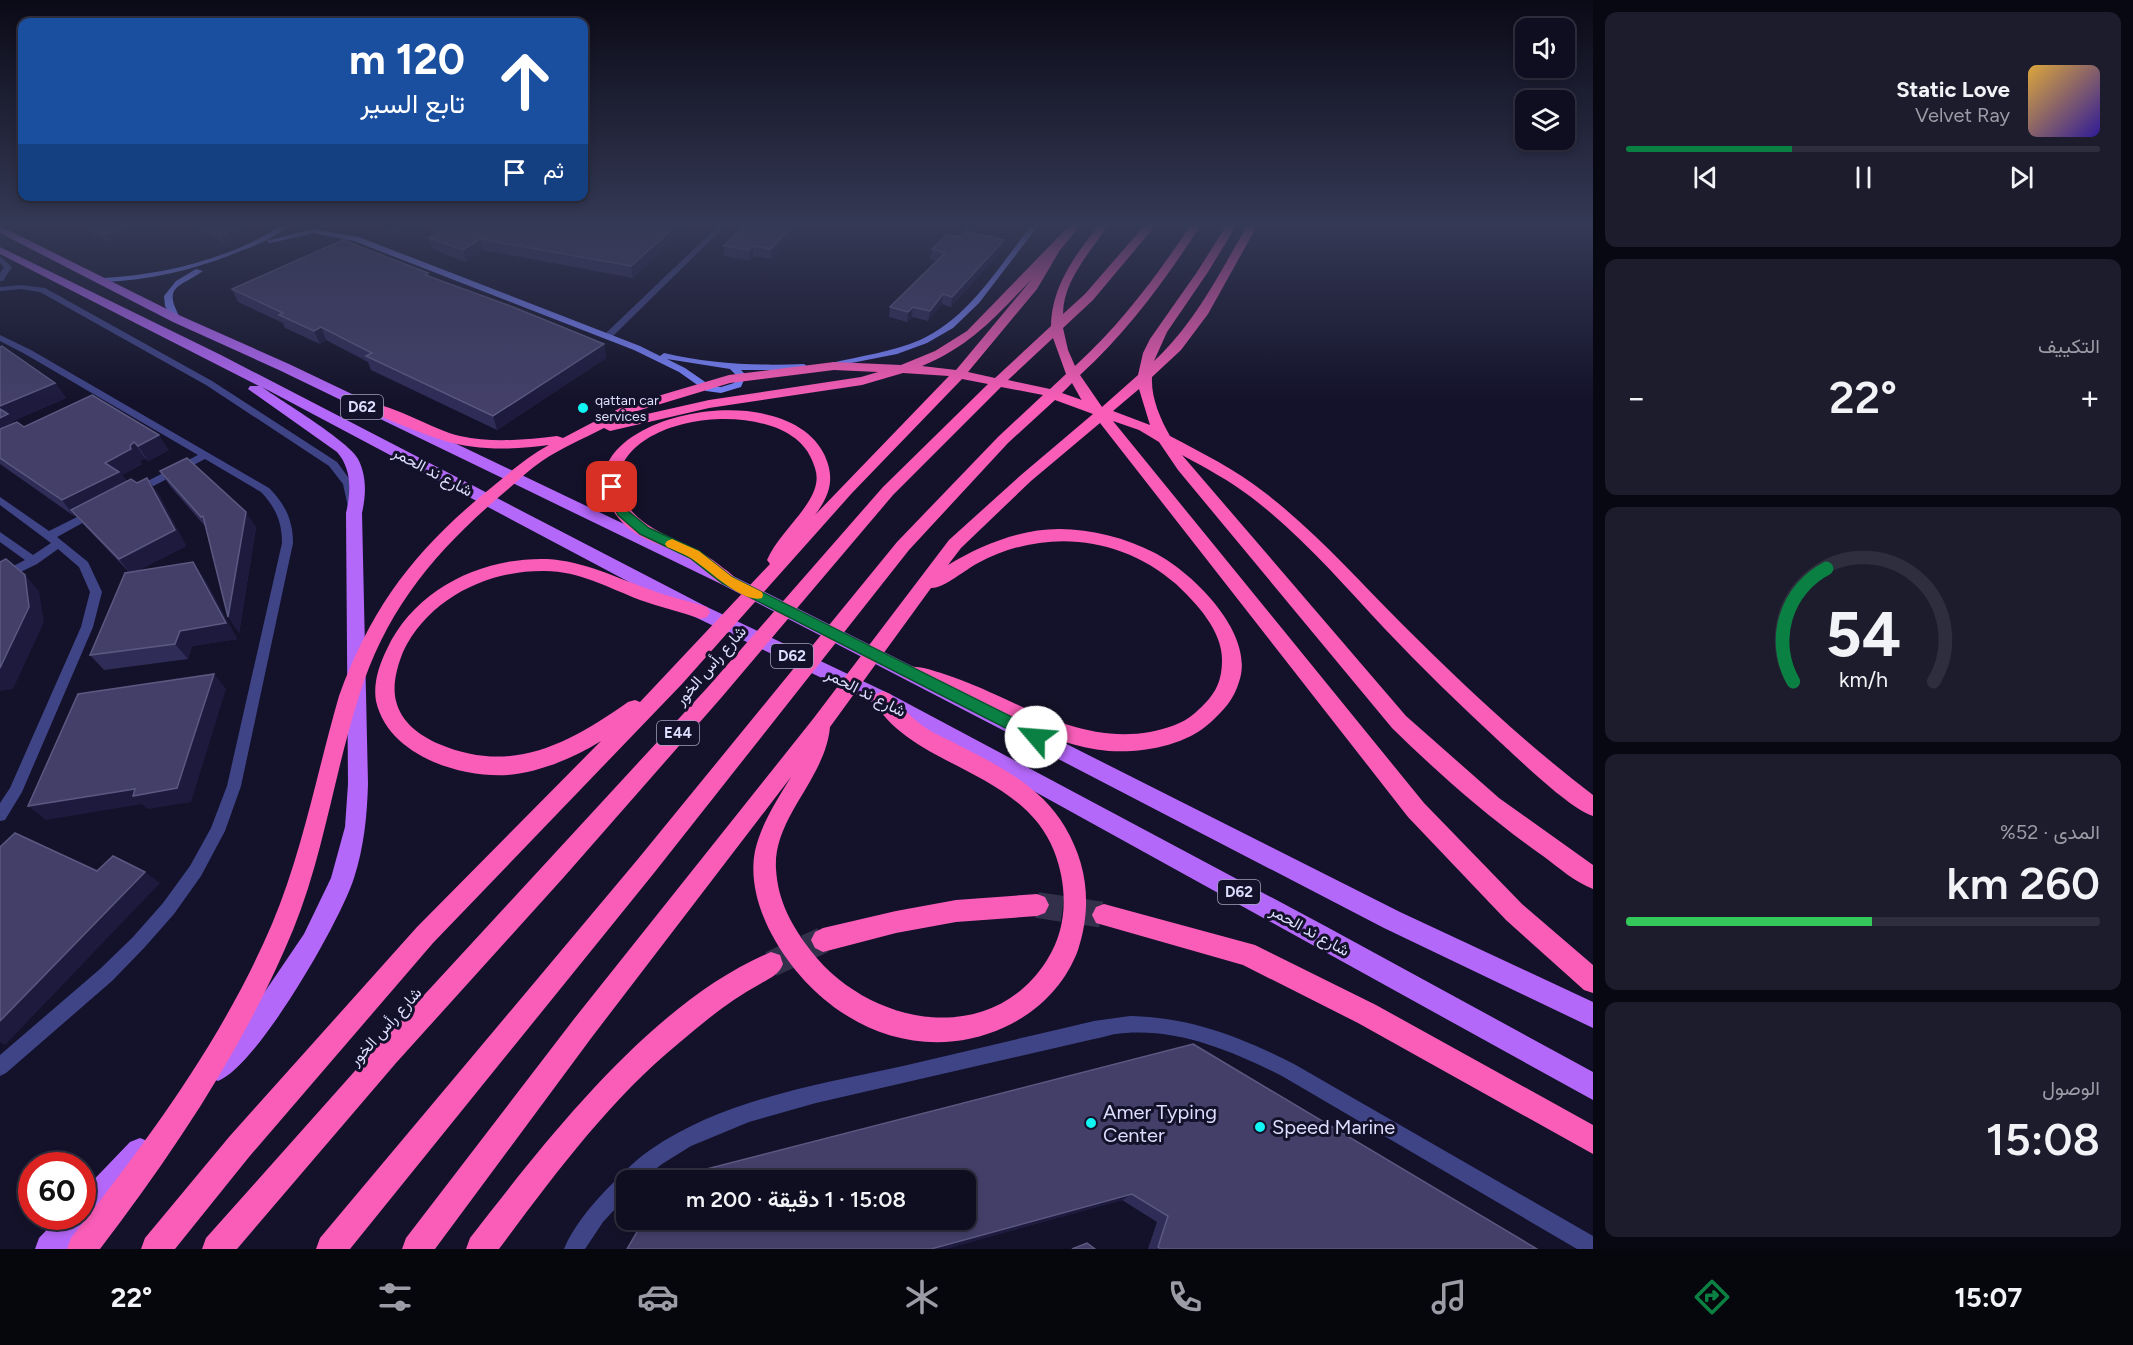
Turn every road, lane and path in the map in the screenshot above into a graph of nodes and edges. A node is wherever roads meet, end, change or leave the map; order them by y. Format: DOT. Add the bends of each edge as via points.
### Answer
graph roads {
  1 [pos="69,284"];
  2 [pos="111,284"];
  3 [pos="178,284"];
  4 [pos="474,284"];
  5 [pos="662,284"];
  6 [pos="989,284"];
  7 [pos="1021,284"];
  8 [pos="1035,284"];
  9 [pos="1064,284"];
  10 [pos="1100,284"];
  11 [pos="1156,284"];
  12 [pos="1195,284"];
  13 [pos="1219,284"];
  14 [pos="0,289"];
  15 [pos="177,319"];
  16 [pos="608,336"];
  17 [pos="4,345"];
  18 [pos="637,348"];
  19 [pos="216,358"];
  20 [pos="732,367"];
  21 [pos="359,405"];
  22 [pos="205,455"];
  23 [pos="132,493"];
  24 [pos="0,500"];
  25 [pos="101,509"];
  26 [pos="354,513"];
  27 [pos="0,536"];
  28 [pos="54,539"];
  29 [pos="33,561"];
  30 [pos="772,572"];
  31 [pos="0,578"];
  32 [pos="727,580"];
  33 [pos="913,603"];
  34 [pos="701,612"];
  35 [pos="911,672"];
  36 [pos="675,679"];
  37 [pos="882,699"];
  38 [pos="820,725"];
  39 [pos="1593,807"];
  40 [pos="0,815"];
  41 [pos="1593,878"];
  42 [pos="1037,905"];
  43 [pos="1104,915"];
  44 [pos="823,940"];
  45 [pos="771,964"];
  46 [pos="1593,981"];
  47 [pos="1593,1015"];
  48 [pos="0,1067"];
  49 [pos="1593,1087"];
  50 [pos="1593,1140"];
  51 [pos="641,1170"];
  52 [pos="616,1194"];
  53 [pos="96,1199"];
  54 [pos="67,1230"];
  55 [pos="1593,1247"];
  56 [pos="50,1249"];
  57 [pos="82,1249"];
  58 [pos="156,1249"];
  59 [pos="217,1249"];
  60 [pos="331,1249"];
  61 [pos="417,1249"];
  62 [pos="481,1249"];
  63 [pos="574,1249"];
  1 -- 19 [label="main road, شارع ند الحمر / D62"];
  2 -- 15 [label="main road, شارع ند الحمر / D62"];
  3 -- 15 [label="street" via="168,302"];
  4 -- 16 [label="street"];
  5 -- 16 [label="street"];
  6 -- 20 [label="street" via="950,326 878,358 792,368"];
  7 -- 21 [label="highway" via="971,334 922,362 862,381 709,404 577,436 522,444 482,443 446,437"];
  8 -- 30 [label="highway" via="969,364"];
  9 -- 46 [label="highway" via="1056,328 1061,350 1071,374 1132,455 1416,810 1514,912"];
  10 -- 59 [label="highway, شارع رأس الخور / E44" via="888,491 714,693 387,1054"];
  11 -- 60 [label="highway" via="1131,316 910,538"];
  12 -- 41 [label="highway" via="1149,354 1145,378 1149,405 1161,435 1366,685 1446,768"];
  13 -- 33 [label="highway" via="1176,347 955,544"];
  14 -- 26 [label="street" via="42,290 209,383 339,471 348,484"];
  15 -- 21 [label="main road, شارع ند الحمر / D62"];
  16 -- 18 [label="street"];
  17 -- 22 [label="street" via="28,352 99,399"];
  18 -- 20 [label="street"];
  18 -- 20 [label="street" via="715,390 733,388 741,382 742,375"];
  19 -- 26 [label="main road" via="239,380 342,448 351,459 357,483"];
  19 -- 34 [label="main road, شارع ند الحمر / D62"];
  21 -- 32 [label="main road, شارع ند الحمر / D62"];
  22 -- 23 [label="street"];
  22 -- 48 [label="street" via="265,490 286,517 289,534 224,819 207,855 150,932"];
  24 -- 28 [label="street"];
  25 -- 28 [label="street"];
  26 -- 53 [label="main road" via="358,805 342,880 312,942 258,1024"];
  27 -- 29 [label="street"];
  28 -- 29 [label="street"];
  28 -- 40 [label="street" via="84,565 92,578 96,592 93,609 15,792"];
  29 -- 31 [label="street"];
  30 -- 32 [label="highway" via="781,545 822,492 823,466 815,449 786,426 757,417 708,415 678,419 631,444 614,466 612,487 622,513 645,531 694,555"];
  30 -- 36 [label="highway"];
  32 -- 35 [label="main road, شارع ند الحمر / D62"];
  33 -- 35 [label="highway" via="952,570 999,547 1044,535 1090,537 1149,557 1194,590 1216,615 1232,657 1232,671 1224,694 1204,718 1175,734 1126,742 1069,734 1029,721 949,684"];
  33 -- 38 [label="highway"];
  34 -- 36 [label="highway" via="580,570 547,565 503,569 458,586 406,626 386,675 385,689 391,715 409,738 442,757 491,768 554,756 579,745"];
  34 -- 37 [label="main road, شارع ند الحمر / D62"];
  35 -- 47 [label="main road, شارع ند الحمر / D62" via="1392,920"];
  36 -- 58 [label="highway" via="425,935 246,1139"];
  37 -- 38 [label="highway" via="916,732 1004,779 1031,800 1053,826 1068,856 1076,890 1075,924 1065,956 1044,987 1013,1011 976,1026 934,1030 892,1023 852,1006 819,980 779,928 765,882 769,837 817,750"];
  37 -- 49 [label="main road, شارع ند الحمر / D62"];
  38 -- 61 [label="highway"];
  39 -- 57 [label="highway" via="1472,704 1272,504 1185,448 1083,404 1028,387 920,369 854,366 791,370 739,378 665,397 622,412 561,442 502,482 445,536 389,607 357,673 303,872 260,977 232,1030 157,1149"];
  42 -- 44 [label="highway" via="956,911"];
  43 -- 50 [label="highway" via="1246,954 1367,1014"];
  45 -- 62 [label="highway" via="722,991 663,1039 611,1089"];
  51 -- 55 [label="street" via="666,1149 704,1128 773,1105 1094,1030 1128,1024 1158,1025 1201,1032 1246,1048"];
  52 -- 63 [label="street"];
  54 -- 56 [label="main road"];
}
